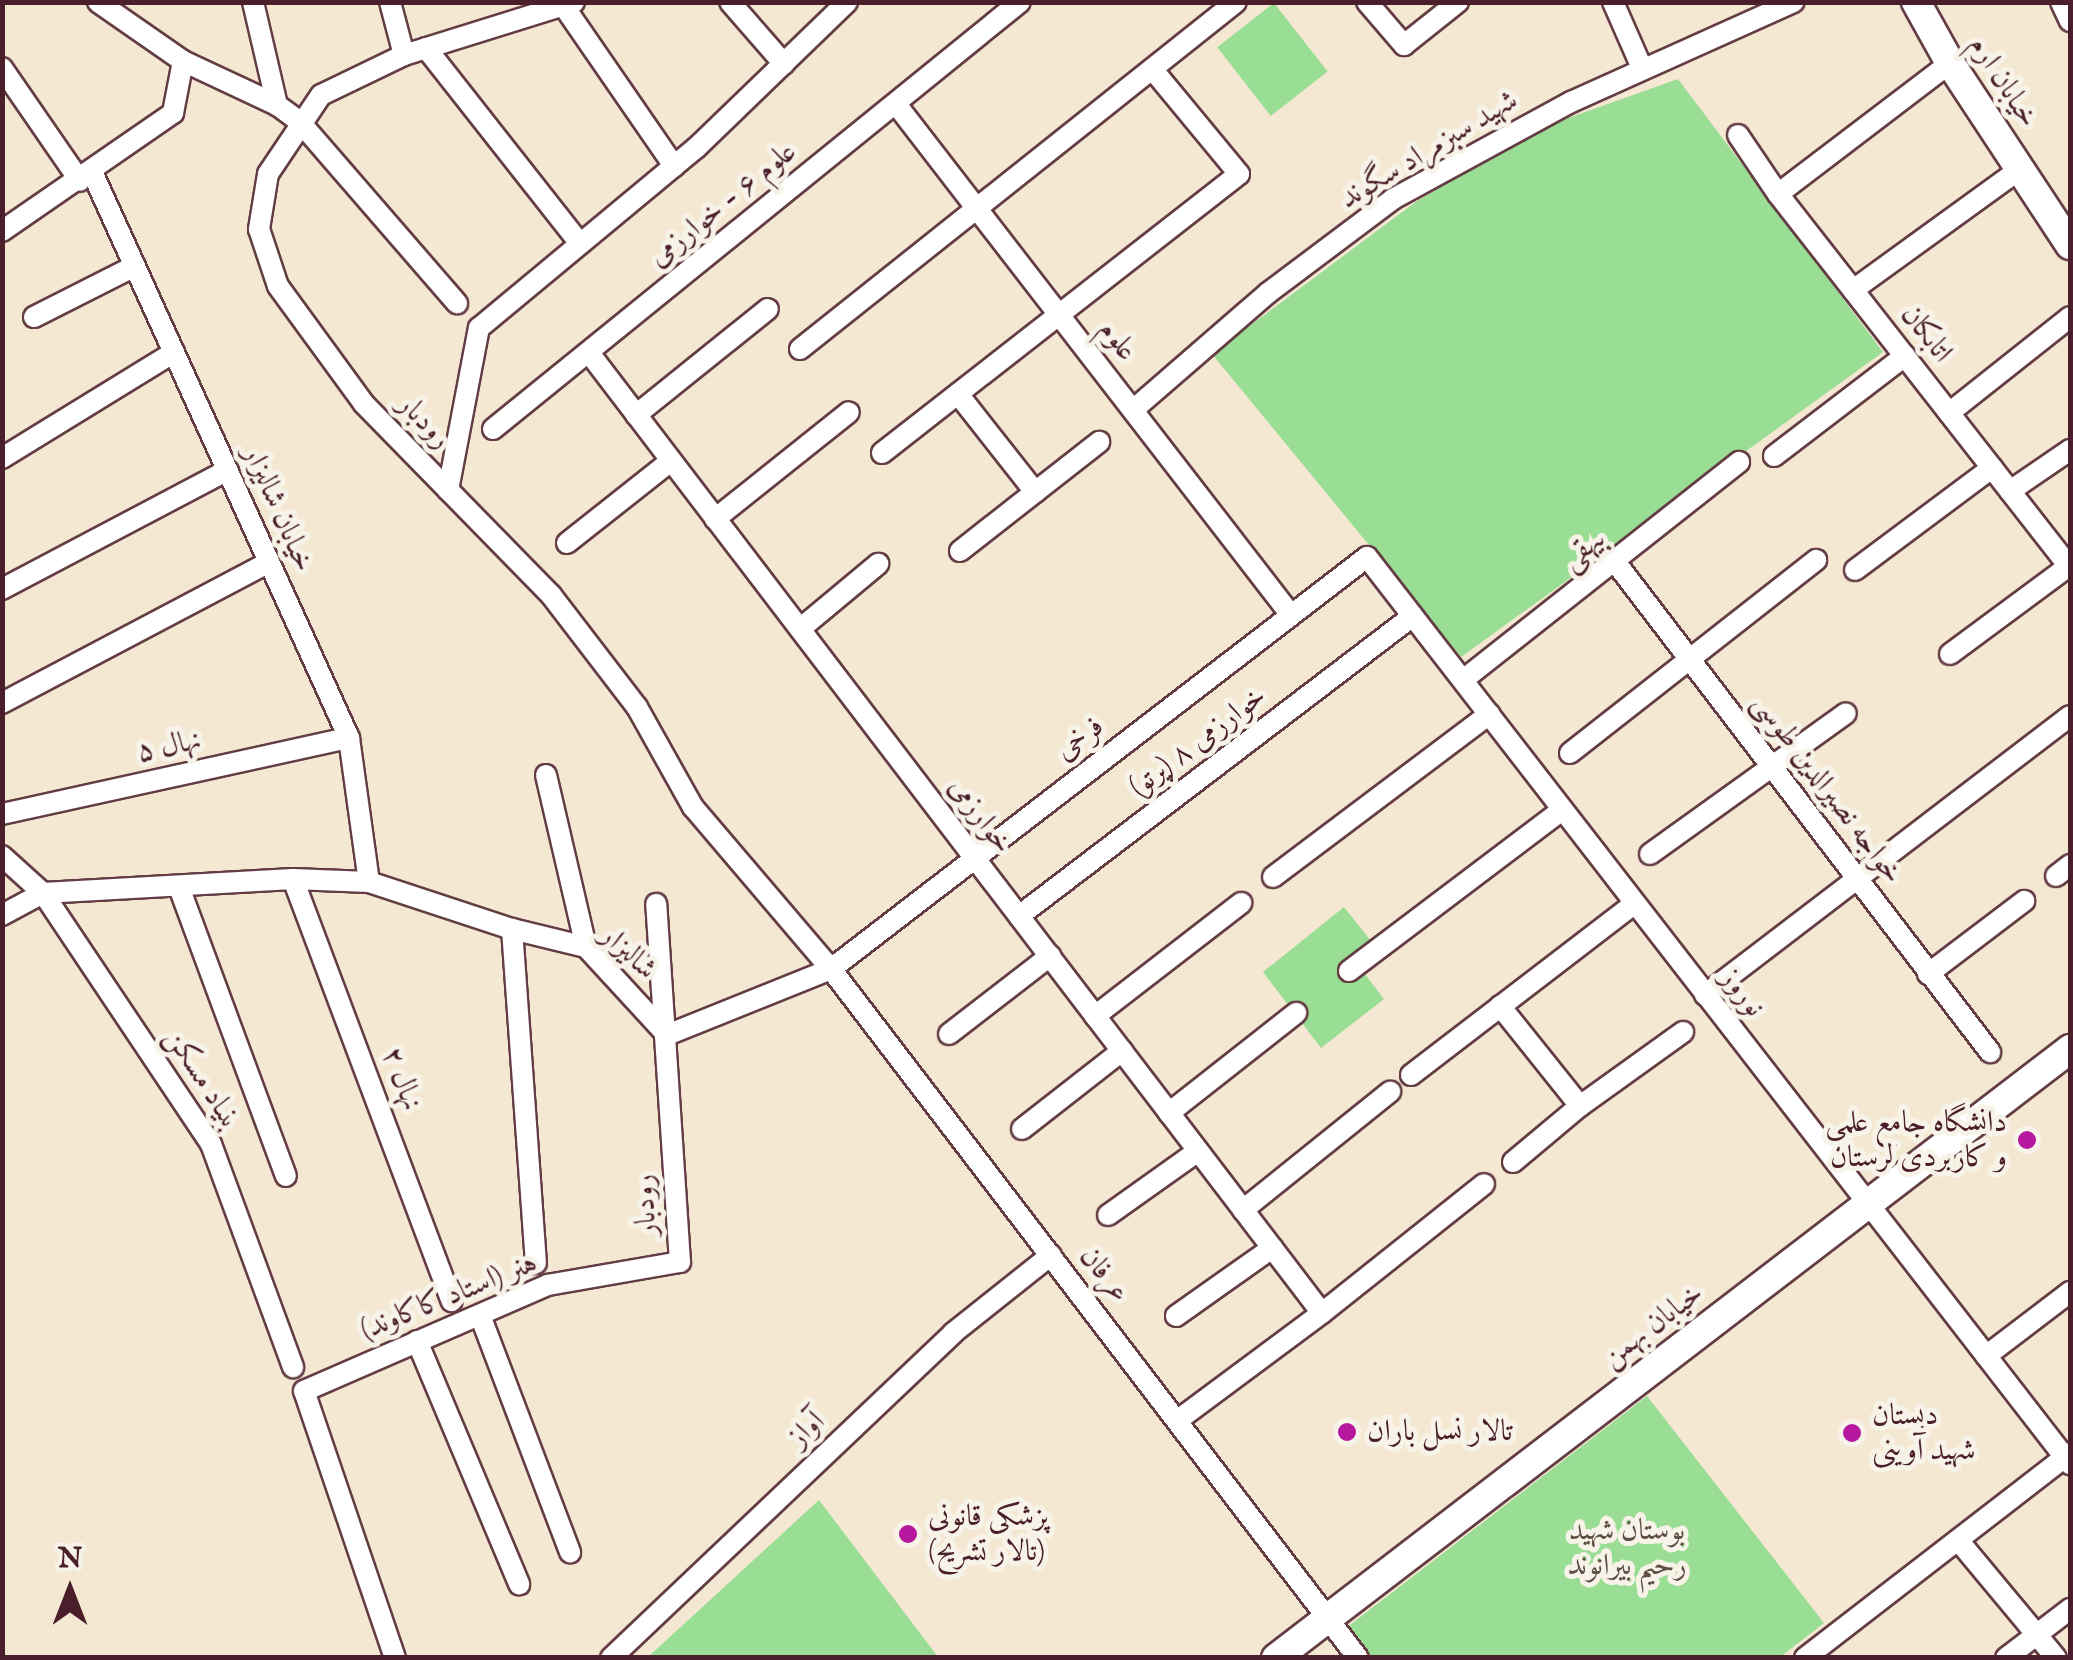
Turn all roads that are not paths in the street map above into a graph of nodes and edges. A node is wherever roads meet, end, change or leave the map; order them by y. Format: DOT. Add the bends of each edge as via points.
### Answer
graph roads {
  1 [pos="98,2"];
  2 [pos="253,2"];
  3 [pos="390,2"];
  4 [pos="730,2"];
  5 [pos="847,2"];
  6 [pos="1020,2"];
  7 [pos="1236,2"];
  8 [pos="1367,2"];
  9 [pos="1458,2"];
  10 [pos="1613,2"];
  11 [pos="1794,2"];
  12 [pos="1916,2"];
  13 [pos="2061,2"];
  14 [pos="568,4"];
  15 [pos="524,9"];
  16 [pos="2070,21"];
  17 [pos="426,48"];
  18 [pos="404,55"];
  19 [pos="183,60"];
  20 [pos="1950,63"];
  21 [pos="784,64"];
  22 [pos="2,68"];
  23 [pos="1642,68"];
  24 [pos="1152,69"];
  25 [pos="896,104"];
  26 [pos="277,105"];
  27 [pos="300,122"];
  28 [pos="1738,135"];
  29 [pos="674,166"];
  30 [pos="2020,169"];
  31 [pos="86,176"];
  32 [pos="1778,194"];
  33 [pos="976,208"];
  34 [pos="2066,228"];
  35 [pos="2,231"];
  36 [pos="580,244"];
  37 [pos="135,266"];
  38 [pos="1853,290"];
  39 [pos="457,303"];
  40 [pos="768,309"];
  41 [pos="1060,316"];
  42 [pos="34,317"];
  43 [pos="2070,318"];
  44 [pos="800,349"];
  45 [pos="174,352"];
  46 [pos="590,354"];
  47 [pos="1905,356"];
  48 [pos="958,394"];
  49 [pos="1133,410"];
  50 [pos="849,412"];
  51 [pos="1949,413"];
  52 [pos="636,415"];
  53 [pos="492,429"];
  54 [pos="1099,442"];
  55 [pos="2070,450"];
  56 [pos="882,453"];
  57 [pos="1774,456"];
  58 [pos="2,458"];
  59 [pos="671,461"];
  60 [pos="1739,462"];
  61 [pos="1992,468"];
  62 [pos="228,470"];
  63 [pos="448,490"];
  64 [pos="2010,491"];
  65 [pos="1036,492"];
  66 [pos="716,519"];
  67 [pos="567,543"];
  68 [pos="960,551"];
  69 [pos="1367,557"];
  70 [pos="1816,560"];
  71 [pos="269,562"];
  72 [pos="1616,563"];
  73 [pos="878,564"];
  74 [pos="2070,567"];
  75 [pos="1856,570"];
  76 [pos="2,588"];
  77 [pos="1291,615"];
  78 [pos="1413,616"];
  79 [pos="800,629"];
  80 [pos="1950,654"];
  81 [pos="1690,660"];
  82 [pos="1462,680"];
  83 [pos="2,703"];
  84 [pos="1846,712"];
  85 [pos="1489,714"];
  86 [pos="2070,716"];
  87 [pos="349,738"];
  88 [pos="1570,753"];
  89 [pos="1772,765"];
  90 [pos="546,775"];
  91 [pos="1562,810"];
  92 [pos="2,814"];
  93 [pos="1650,854"];
  94 [pos="2,856"];
  95 [pos="974,858"];
  96 [pos="1273,877"];
  97 [pos="1858,878"];
  98 [pos="293,879"];
  99 [pos="369,882"];
  100 [pos="179,887"];
  101 [pos="43,893"];
  102 [pos="2024,901"];
  103 [pos="1634,903"];
  104 [pos="656,904"];
  105 [pos="1241,904"];
  106 [pos="2,914"];
  107 [pos="1019,916"];
  108 [pos="512,929"];
  109 [pos="586,947"];
  110 [pos="1050,956"];
  111 [pos="831,969"];
  112 [pos="1349,971"];
  113 [pos="1928,974"];
  114 [pos="1706,994"];
  115 [pos="1500,1006"];
  116 [pos="1296,1013"];
  117 [pos="1095,1016"];
  118 [pos="1682,1032"];
  119 [pos="667,1034"];
  120 [pos="949,1034"];
  121 [pos="2070,1049"];
  122 [pos="1122,1051"];
  123 [pos="1990,1052"];
  124 [pos="1410,1075"];
  125 [pos="1390,1092"];
  126 [pos="1580,1106"];
  127 [pos="1169,1113"];
  128 [pos="1022,1128"];
  129 [pos="1198,1151"];
  130 [pos="1513,1162"];
  131 [pos="286,1176"];
  132 [pos="1484,1184"];
  133 [pos="1870,1207"];
  134 [pos="1243,1210"];
  135 [pos="1108,1215"];
  136 [pos="1272,1248"];
  137 [pos="1051,1255"];
  138 [pos="680,1262"];
  139 [pos="536,1263"];
  140 [pos="2070,1292"];
  141 [pos="452,1301"];
  142 [pos="1322,1313"];
  143 [pos="480,1314"];
  144 [pos="1176,1316"];
  145 [pos="417,1341"];
  146 [pos="1986,1356"];
  147 [pos="293,1367"];
  148 [pos="1178,1420"];
  149 [pos="2069,1458"];
  150 [pos="1958,1540"];
  151 [pos="570,1552"];
  152 [pos="519,1584"];
  153 [pos="2070,1609"];
  154 [pos="1329,1617"];
  155 [pos="2036,1634"];
  156 [pos="395,1658"];
  157 [pos="611,1658"];
  158 [pos="1276,1658"];
  159 [pos="1358,1658"];
  160 [pos="1805,1658"];
  161 [pos="2006,1658"];
  162 [pos="2056,1658"];
  1 -- 19 [label="street"];
  2 -- 26 [label="street"];
  3 -- 18 [label="street"];
  4 -- 21 [label="street"];
  5 -- 21 [label="street"];
  6 -- 25 [label="street, علوم ۶ - خوارزمی"];
  7 -- 24 [label="street"];
  8 -- 9 [label="street" via="1404,45"];
  10 -- 23 [label="street"];
  11 -- 23 [label="street, شهید سبزمراد سگوند"];
  12 -- 20 [label="street, خیابان ارم"];
  13 -- 16 [label="street"];
  14 -- 15 [label="street, رودبار"];
  14 -- 29 [label="street"];
  15 -- 17 [label="street, رودبار"];
  17 -- 18 [label="street, رودبار"];
  17 -- 36 [label="street"];
  18 -- 27 [label="street, رودبار" via="321,95"];
  19 -- 26 [label="street"];
  19 -- 31 [label="street" via="172,113"];
  20 -- 30 [label="street, خیابان ارم"];
  20 -- 32 [label="street"];
  21 -- 29 [label="street"];
  22 -- 31 [label="street, خیابان شالیزار"];
  23 -- 49 [label="street, شهید سبزمراد سگوند" via="1393,199 1268,293"];
  24 -- 33 [label="street"];
  24 -- 41 [label="street" via="1239,174"];
  25 -- 33 [label="street, علوم"];
  25 -- 46 [label="street, علوم ۶ - خوارزمی"];
  26 -- 27 [label="street"];
  27 -- 39 [label="street"];
  27 -- 63 [label="street, رودبار" via="268,174 259,229 278,286 364,404"];
  28 -- 32 [label="street, اتابکان"];
  29 -- 36 [label="street"];
  30 -- 34 [label="street, خیابان ارم"];
  30 -- 38 [label="street"];
  31 -- 35 [label="street"];
  31 -- 37 [label="street, خیابان شالیزار"];
  32 -- 38 [label="street, اتابکان"];
  33 -- 41 [label="street, علوم"];
  33 -- 44 [label="street"];
  36 -- 63 [label="street" via="479,328"];
  37 -- 42 [label="street"];
  37 -- 45 [label="street, خیابان شالیزار"];
  38 -- 47 [label="street, اتابکان"];
  40 -- 52 [label="street"];
  41 -- 48 [label="street"];
  41 -- 49 [label="street, علوم"];
  43 -- 51 [label="street"];
  45 -- 58 [label="street"];
  45 -- 62 [label="street, خیابان شالیزار"];
  46 -- 52 [label="street, خوارزمی"];
  46 -- 53 [label="street, علوم ۶ - خوارزمی"];
  47 -- 51 [label="street, اتابکان"];
  47 -- 57 [label="street"];
  48 -- 56 [label="street"];
  48 -- 65 [label="street"];
  49 -- 77 [label="street, علوم"];
  50 -- 66 [label="street"];
  51 -- 61 [label="street, اتابکان"];
  52 -- 59 [label="street, خوارزمی"];
  54 -- 65 [label="street"];
  55 -- 64 [label="street"];
  59 -- 66 [label="street, خوارزمی"];
  59 -- 67 [label="street"];
  60 -- 72 [label="street, بیهقی"];
  61 -- 64 [label="street, اتابکان"];
  61 -- 75 [label="street"];
  62 -- 71 [label="street, خیابان شالیزار"];
  62 -- 76 [label="street"];
  63 -- 111 [label="street, رودبار" via="551,595 637,707 693,807"];
  64 -- 74 [label="street, اتابکان"];
  65 -- 68 [label="street"];
  66 -- 79 [label="street, خوارزمی"];
  69 -- 77 [label="street, فرخی"];
  69 -- 78 [label="street, نوروز"];
  70 -- 81 [label="street"];
  71 -- 83 [label="street"];
  71 -- 87 [label="street, خیابان شالیزار"];
  72 -- 81 [label="street, خواجه نصیرالدین طوسی"];
  72 -- 82 [label="street, بیهقی"];
  73 -- 79 [label="street"];
  74 -- 80 [label="street"];
  77 -- 95 [label="street, فرخی"];
  78 -- 82 [label="street, نوروز"];
  78 -- 107 [label="street, خوارزمی ۸ (پرتو)"];
  79 -- 95 [label="street, خوارزمی"];
  81 -- 88 [label="street"];
  81 -- 89 [label="street, خواجه نصیرالدین طوسی"];
  82 -- 85 [label="street, نوروز"];
  84 -- 89 [label="street"];
  85 -- 91 [label="street, نوروز"];
  85 -- 96 [label="street"];
  86 -- 97 [label="street"];
  87 -- 92 [label="street, نهال ۵"];
  87 -- 99 [label="street, خیابان شالیزار"];
  89 -- 93 [label="street"];
  89 -- 97 [label="street, خواجه نصیرالدین طوسی"];
  90 -- 109 [label="street"];
  91 -- 103 [label="street, نوروز"];
  91 -- 112 [label="street"];
  94 -- 101 [label="street, بنیاد مسکن"];
  95 -- 107 [label="street, خوارزمی"];
  95 -- 111 [label="street, فرخی"];
  97 -- 113 [label="street, خواجه نصیرالدین طوسی"];
  97 -- 114 [label="street"];
  98 -- 99 [label="street, شالیزار"];
  98 -- 100 [label="street, شالیزار"];
  98 -- 141 [label="street, نهال ۲"];
  99 -- 108 [label="street, شالیزار"];
  100 -- 101 [label="street, شالیزار"];
  100 -- 131 [label="street"];
  101 -- 106 [label="street"];
  101 -- 147 [label="street, بنیاد مسکن" via="212,1144"];
  102 -- 113 [label="street"];
  103 -- 114 [label="street, نوروز"];
  103 -- 115 [label="street"];
  104 -- 119 [label="street, رودبار"];
  105 -- 117 [label="street"];
  107 -- 110 [label="street, خوارزمی"];
  108 -- 109 [label="street, شالیزار"];
  108 -- 139 [label="street"];
  109 -- 119 [label="street, شالیزار"];
  110 -- 117 [label="street, خوارزمی"];
  110 -- 120 [label="street"];
  111 -- 119 [label="street"];
  111 -- 137 [label="street, عرفان"];
  113 -- 123 [label="street, خواجه نصیرالدین طوسی"];
  114 -- 133 [label="street, نوروز"];
  115 -- 124 [label="street"];
  115 -- 126 [label="street"];
  116 -- 127 [label="street"];
  117 -- 122 [label="street, خوارزمی"];
  118 -- 126 [label="street"];
  119 -- 138 [label="street, رودبار"];
  121 -- 133 [label="street, خیابان بهمن"];
  122 -- 127 [label="street, خوارزمی"];
  122 -- 128 [label="street"];
  125 -- 134 [label="street"];
  126 -- 130 [label="street"];
  127 -- 129 [label="street, خوارزمی"];
  129 -- 134 [label="street, خوارزمی"];
  129 -- 135 [label="street"];
  132 -- 142 [label="street"];
  133 -- 146 [label="street, نوروز"];
  133 -- 154 [label="street, خیابان بهمن"];
  134 -- 136 [label="street, خوارزمی"];
  136 -- 142 [label="street, خوارزمی"];
  136 -- 144 [label="street"];
  137 -- 148 [label="street, عرفان"];
  137 -- 157 [label="street, آواز" via="953,1333"];
  138 -- 143 [label="street, هنر (استاد کاکاوند)" via="548,1286"];
  140 -- 146 [label="street"];
  142 -- 148 [label="street"];
  143 -- 145 [label="street, هنر (استاد کاکاوند)"];
  143 -- 151 [label="street"];
  145 -- 152 [label="street"];
  145 -- 156 [label="street, هنر (استاد کاکاوند)" via="304,1390"];
  146 -- 149 [label="street, نوروز"];
  148 -- 154 [label="street, عرفان"];
  149 -- 150 [label="street"];
  150 -- 155 [label="street"];
  150 -- 160 [label="street"];
  153 -- 155 [label="street"];
  154 -- 158 [label="street, خیابان بهمن"];
  154 -- 159 [label="street, عرفان"];
  155 -- 161 [label="street"];
  155 -- 162 [label="street"];
}
